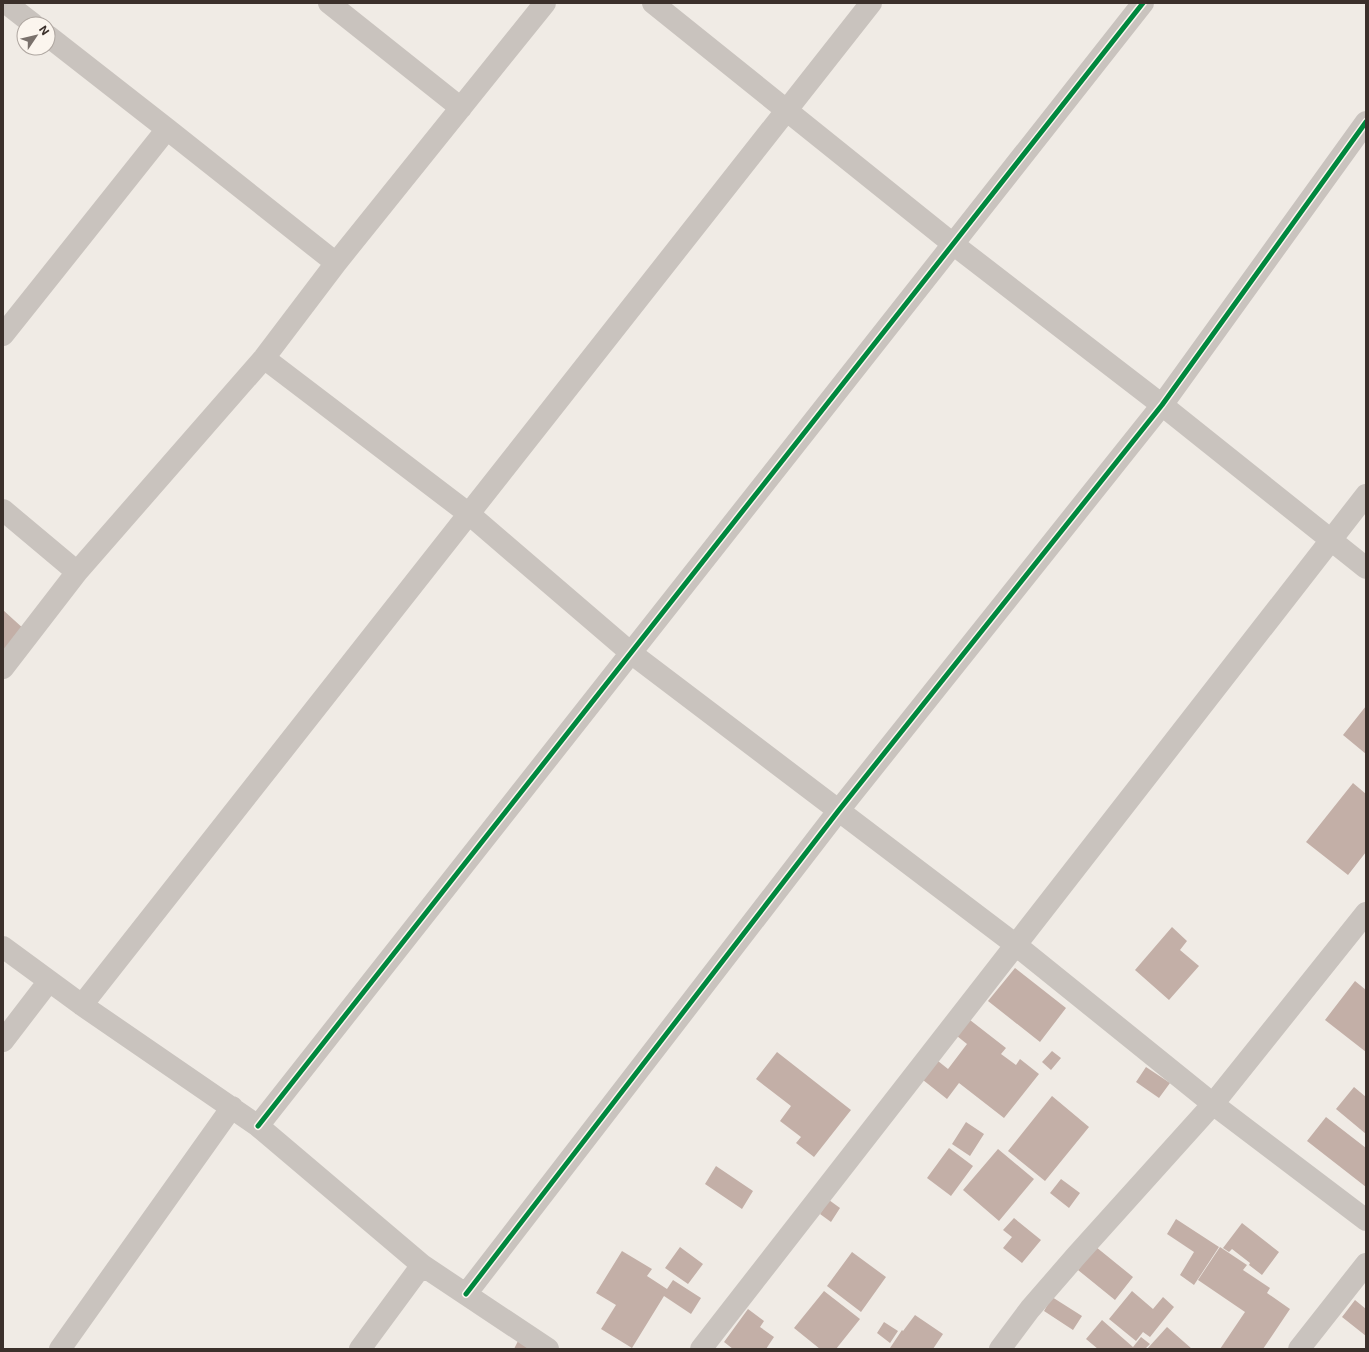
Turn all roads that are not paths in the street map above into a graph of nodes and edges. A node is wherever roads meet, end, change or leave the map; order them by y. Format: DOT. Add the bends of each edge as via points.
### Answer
graph roads {
  1 [pos="6,3"];
  2 [pos="329,3"];
  3 [pos="545,3"];
  4 [pos="653,3"];
  5 [pos="871,3"];
  6 [pos="1143,3"];
  7 [pos="23,16"];
  8 [pos="56,42"];
  9 [pos="461,108"];
  10 [pos="787,110"];
  11 [pos="1366,122"];
  12 [pos="167,129"];
  13 [pos="953,244"];
  14 [pos="336,264"];
  15 [pos="3,335"];
  16 [pos="264,358"];
  17 [pos="1162,405"];
  18 [pos="1366,495"];
  19 [pos="3,510"];
  20 [pos="469,514"];
  21 [pos="1331,540"];
  22 [pos="1366,568"];
  23 [pos="77,572"];
  24 [pos="630,653"];
  25 [pos="3,668"];
  26 [pos="839,810"];
  27 [pos="1366,913"];
  28 [pos="1016,945"];
  29 [pos="3,946"];
  30 [pos="49,981"];
  31 [pos="82,1005"];
  32 [pos="3,1041"];
  33 [pos="1213,1104"];
  34 [pos="232,1107"];
  35 [pos="258,1126"];
  36 [pos="1366,1220"];
  37 [pos="1366,1264"];
  38 [pos="422,1265"];
  39 [pos="466,1294"];
  40 [pos="60,1349"];
  41 [pos="360,1349"];
  42 [pos="548,1349"];
  43 [pos="701,1349"];
  44 [pos="1000,1349"];
  45 [pos="1299,1349"];
  1 -- 7 [label="street"];
  2 -- 9 [label="street"];
  3 -- 9 [label="street"];
  4 -- 10 [label="street"];
  5 -- 10 [label="street"];
  6 -- 13 [label="street"];
  8 -- 12 [label="street"];
  9 -- 14 [label="street"];
  10 -- 13 [label="street"];
  10 -- 20 [label="street"];
  11 -- 17 [label="street"];
  12 -- 14 [label="street"];
  12 -- 15 [label="street"];
  13 -- 17 [label="street"];
  13 -- 24 [label="street"];
  14 -- 16 [label="street"];
  16 -- 20 [label="street"];
  16 -- 23 [label="street"];
  17 -- 21 [label="street"];
  17 -- 26 [label="street"];
  18 -- 21 [label="street"];
  19 -- 23 [label="street"];
  20 -- 24 [label="street"];
  20 -- 31 [label="street"];
  21 -- 22 [label="street"];
  21 -- 28 [label="street"];
  23 -- 25 [label="street"];
  24 -- 26 [label="street"];
  24 -- 35 [label="street"];
  26 -- 28 [label="street"];
  26 -- 39 [label="street"];
  27 -- 33 [label="street"];
  28 -- 33 [label="street"];
  28 -- 43 [label="street"];
  29 -- 30 [label="street"];
  30 -- 31 [label="street"];
  30 -- 32 [label="street"];
  31 -- 34 [label="street"];
  33 -- 36 [label="street"];
  33 -- 44 [label="street" via="1030,1309"];
  34 -- 35 [label="street"];
  34 -- 40 [label="street"];
  35 -- 38 [label="street"];
  37 -- 45 [label="street"];
  38 -- 39 [label="street"];
  38 -- 41 [label="street"];
  39 -- 42 [label="street"];
}
